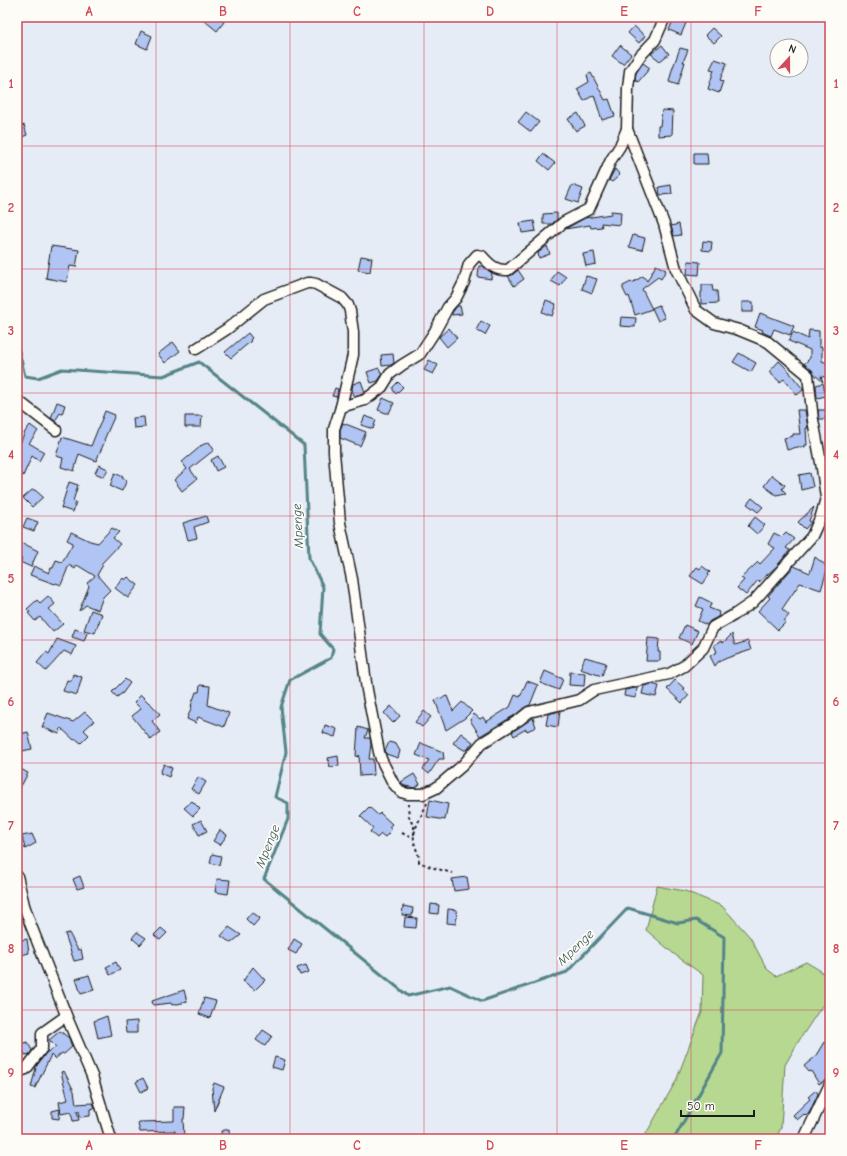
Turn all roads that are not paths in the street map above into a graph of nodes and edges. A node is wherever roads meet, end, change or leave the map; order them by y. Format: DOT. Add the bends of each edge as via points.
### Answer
graph roads {
  1 [pos="665,17"];
  2 [pos="627,129"];
  3 [pos="196,349"];
  4 [pos="17,400"];
  5 [pos="341,407"];
  6 [pos="56,430"];
  7 [pos="17,876"];
  8 [pos="66,1016"];
  9 [pos="17,1072"];
  10 [pos="830,1084"];
  11 [pos="111,1139"];
  12 [pos="804,1139"];
  1 -- 2 [label="street" via="654,40 630,71"];
  2 -- 5 [label="street" via="589,209 564,222 508,270 497,269 482,256 477,255 469,264 456,298 420,354 390,374 382,387 365,400"];
  2 -- 5 [label="street" via="664,224 676,268 696,310 714,322 768,342 808,375 826,498 812,536 753,602 713,627 703,648 684,666 669,674 594,690 579,700 529,712 482,743 463,765 436,788 423,794 401,792 393,783 379,752 367,690 352,579 340,523 334,429"];
  3 -- 5 [label="street" via="227,329 264,299 307,283 316,284 342,298 350,311 353,355"];
  4 -- 6 [label="street"];
  7 -- 8 [label="street" via="30,923"];
  8 -- 9 [label="street" via="42,1032 42,1048 26,1069"];
  8 -- 11 [label="street" via="92,1076"];
  10 -- 12 [label="street"];
}
